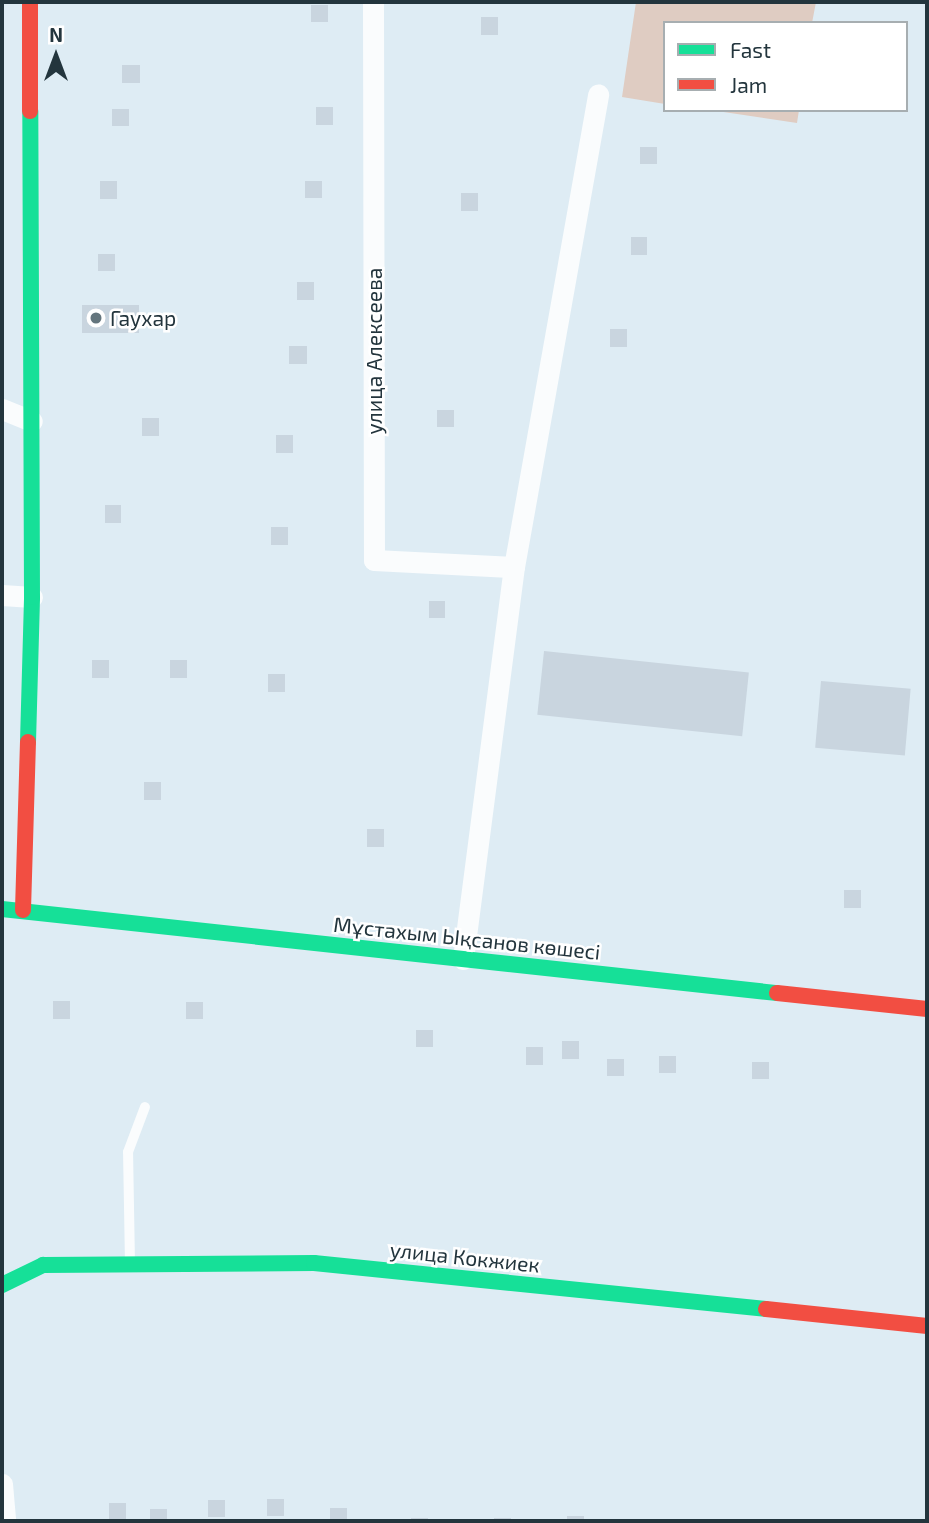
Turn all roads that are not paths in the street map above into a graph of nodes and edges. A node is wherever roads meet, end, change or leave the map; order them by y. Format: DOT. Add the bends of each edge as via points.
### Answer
graph roads {
  1 [pos="30,2"];
  2 [pos="373,2"];
  3 [pos="598,93"];
  4 [pos="2,409"];
  5 [pos="32,421"];
  6 [pos="514,567"];
  7 [pos="2,595"];
  8 [pos="32,597"];
  9 [pos="2,909"];
  10 [pos="23,910"];
  11 [pos="463,959"];
  12 [pos="927,1009"];
  13 [pos="145,1107"];
  14 [pos="130,1264"];
  15 [pos="2,1285"];
  16 [pos="927,1326"];
  17 [pos="2,1484"];
  18 [pos="5,1521"];
  1 -- 5 [label="street"];
  2 -- 6 [label="street, улица Алексеева" via="374,560"];
  3 -- 6 [label="street"];
  4 -- 5 [label="street"];
  5 -- 8 [label="street"];
  6 -- 11 [label="street"];
  7 -- 8 [label="street"];
  8 -- 10 [label="street"];
  9 -- 10 [label="street, Мұстахым Ықсанов көшесі"];
  10 -- 11 [label="street, Мұстахым Ықсанов көшесі"];
  11 -- 12 [label="street, Мұстахым Ықсанов көшесі"];
  13 -- 14 [label="lane" via="128,1152"];
  14 -- 15 [label="street, улица Кокжиек" via="43,1265"];
  14 -- 16 [label="street, улица Кокжиек" via="314,1263"];
  17 -- 18 [label="street"];
}
